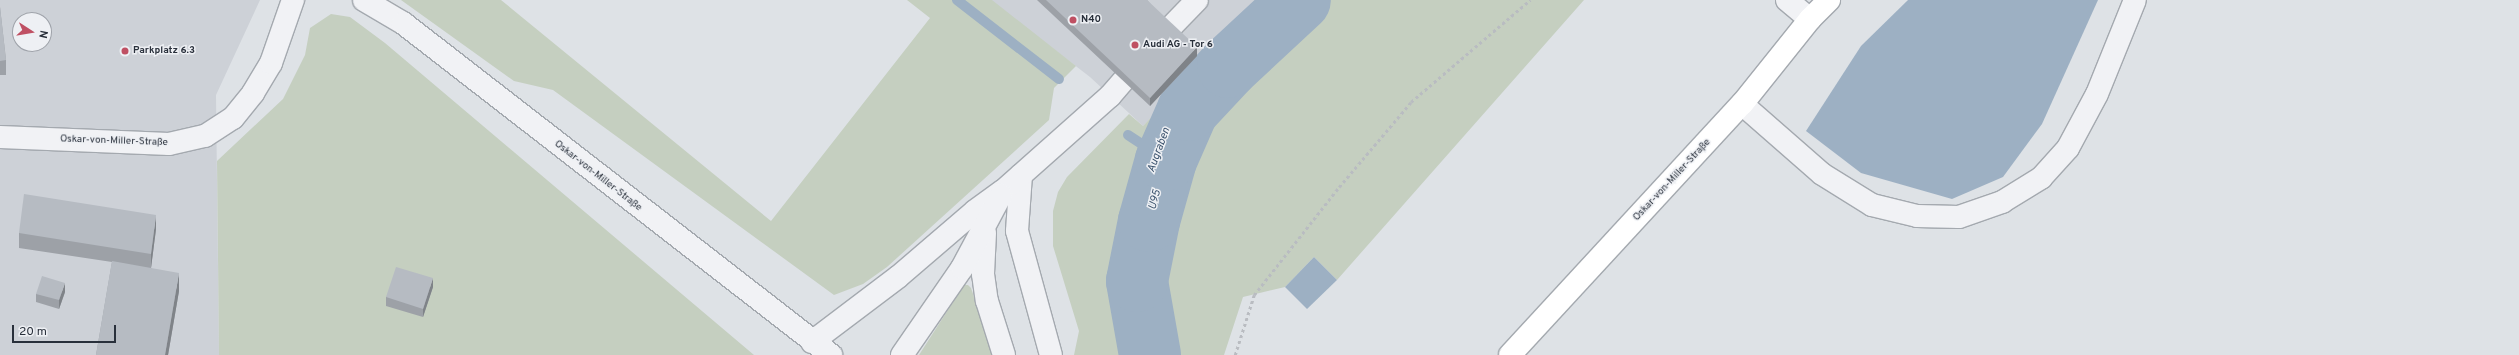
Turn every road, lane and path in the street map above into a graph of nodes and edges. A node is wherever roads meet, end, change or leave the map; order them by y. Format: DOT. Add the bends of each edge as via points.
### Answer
graph roads {
  1 [pos="294,0"];
  2 [pos="364,0"];
  3 [pos="1197,0"];
  4 [pos="1530,0"];
  5 [pos="1787,0"];
  6 [pos="1829,0"];
  7 [pos="2136,0"];
  8 [pos="1810,19"];
  9 [pos="1169,29"];
  10 [pos="1123,81"];
  11 [pos="1742,104"];
  12 [pos="0,137"];
  13 [pos="1022,175"];
  14 [pos="1003,191"];
  15 [pos="986,224"];
  16 [pos="812,342"];
  17 [pos="831,355"];
  18 [pos="902,355"];
  19 [pos="1004,355"];
  20 [pos="1051,355"];
  21 [pos="1235,355"];
  22 [pos="1510,355"];
  1 -- 12 [label="street, Oskar-von-Miller-Straße" via="271,63 253,93 233,118 205,136 169,144"];
  2 -- 16 [label="street, Oskar-von-Miller-Straße" via="403,23"];
  3 -- 9 [label="street"];
  4 -- 21 [label="path" via="1411,102 1340,187 1254,295"];
  5 -- 8 [label="street"];
  6 -- 8 [label="main road, Oskar-von-Miller-Straße"];
  7 -- 11 [label="street" via="2098,94 2068,148 2041,178 2002,202 1959,217 1917,216 1872,205 1822,174"];
  8 -- 11 [label="main road, Oskar-von-Miller-Straße"];
  10 -- 13 [label="street" via="1110,96"];
  11 -- 22 [label="main road, Oskar-von-Miller-Straße"];
  13 -- 14 [label="street"];
  13 -- 20 [label="street" via="1017,231"];
  14 -- 15 [label="street"];
  14 -- 16 [label="street" via="969,216 898,277"];
  15 -- 18 [label="street" via="952,284"];
  15 -- 19 [label="street" via="983,274 987,302"];
  16 -- 17 [label="street, Oskar-von-Miller-Straße"];
}
